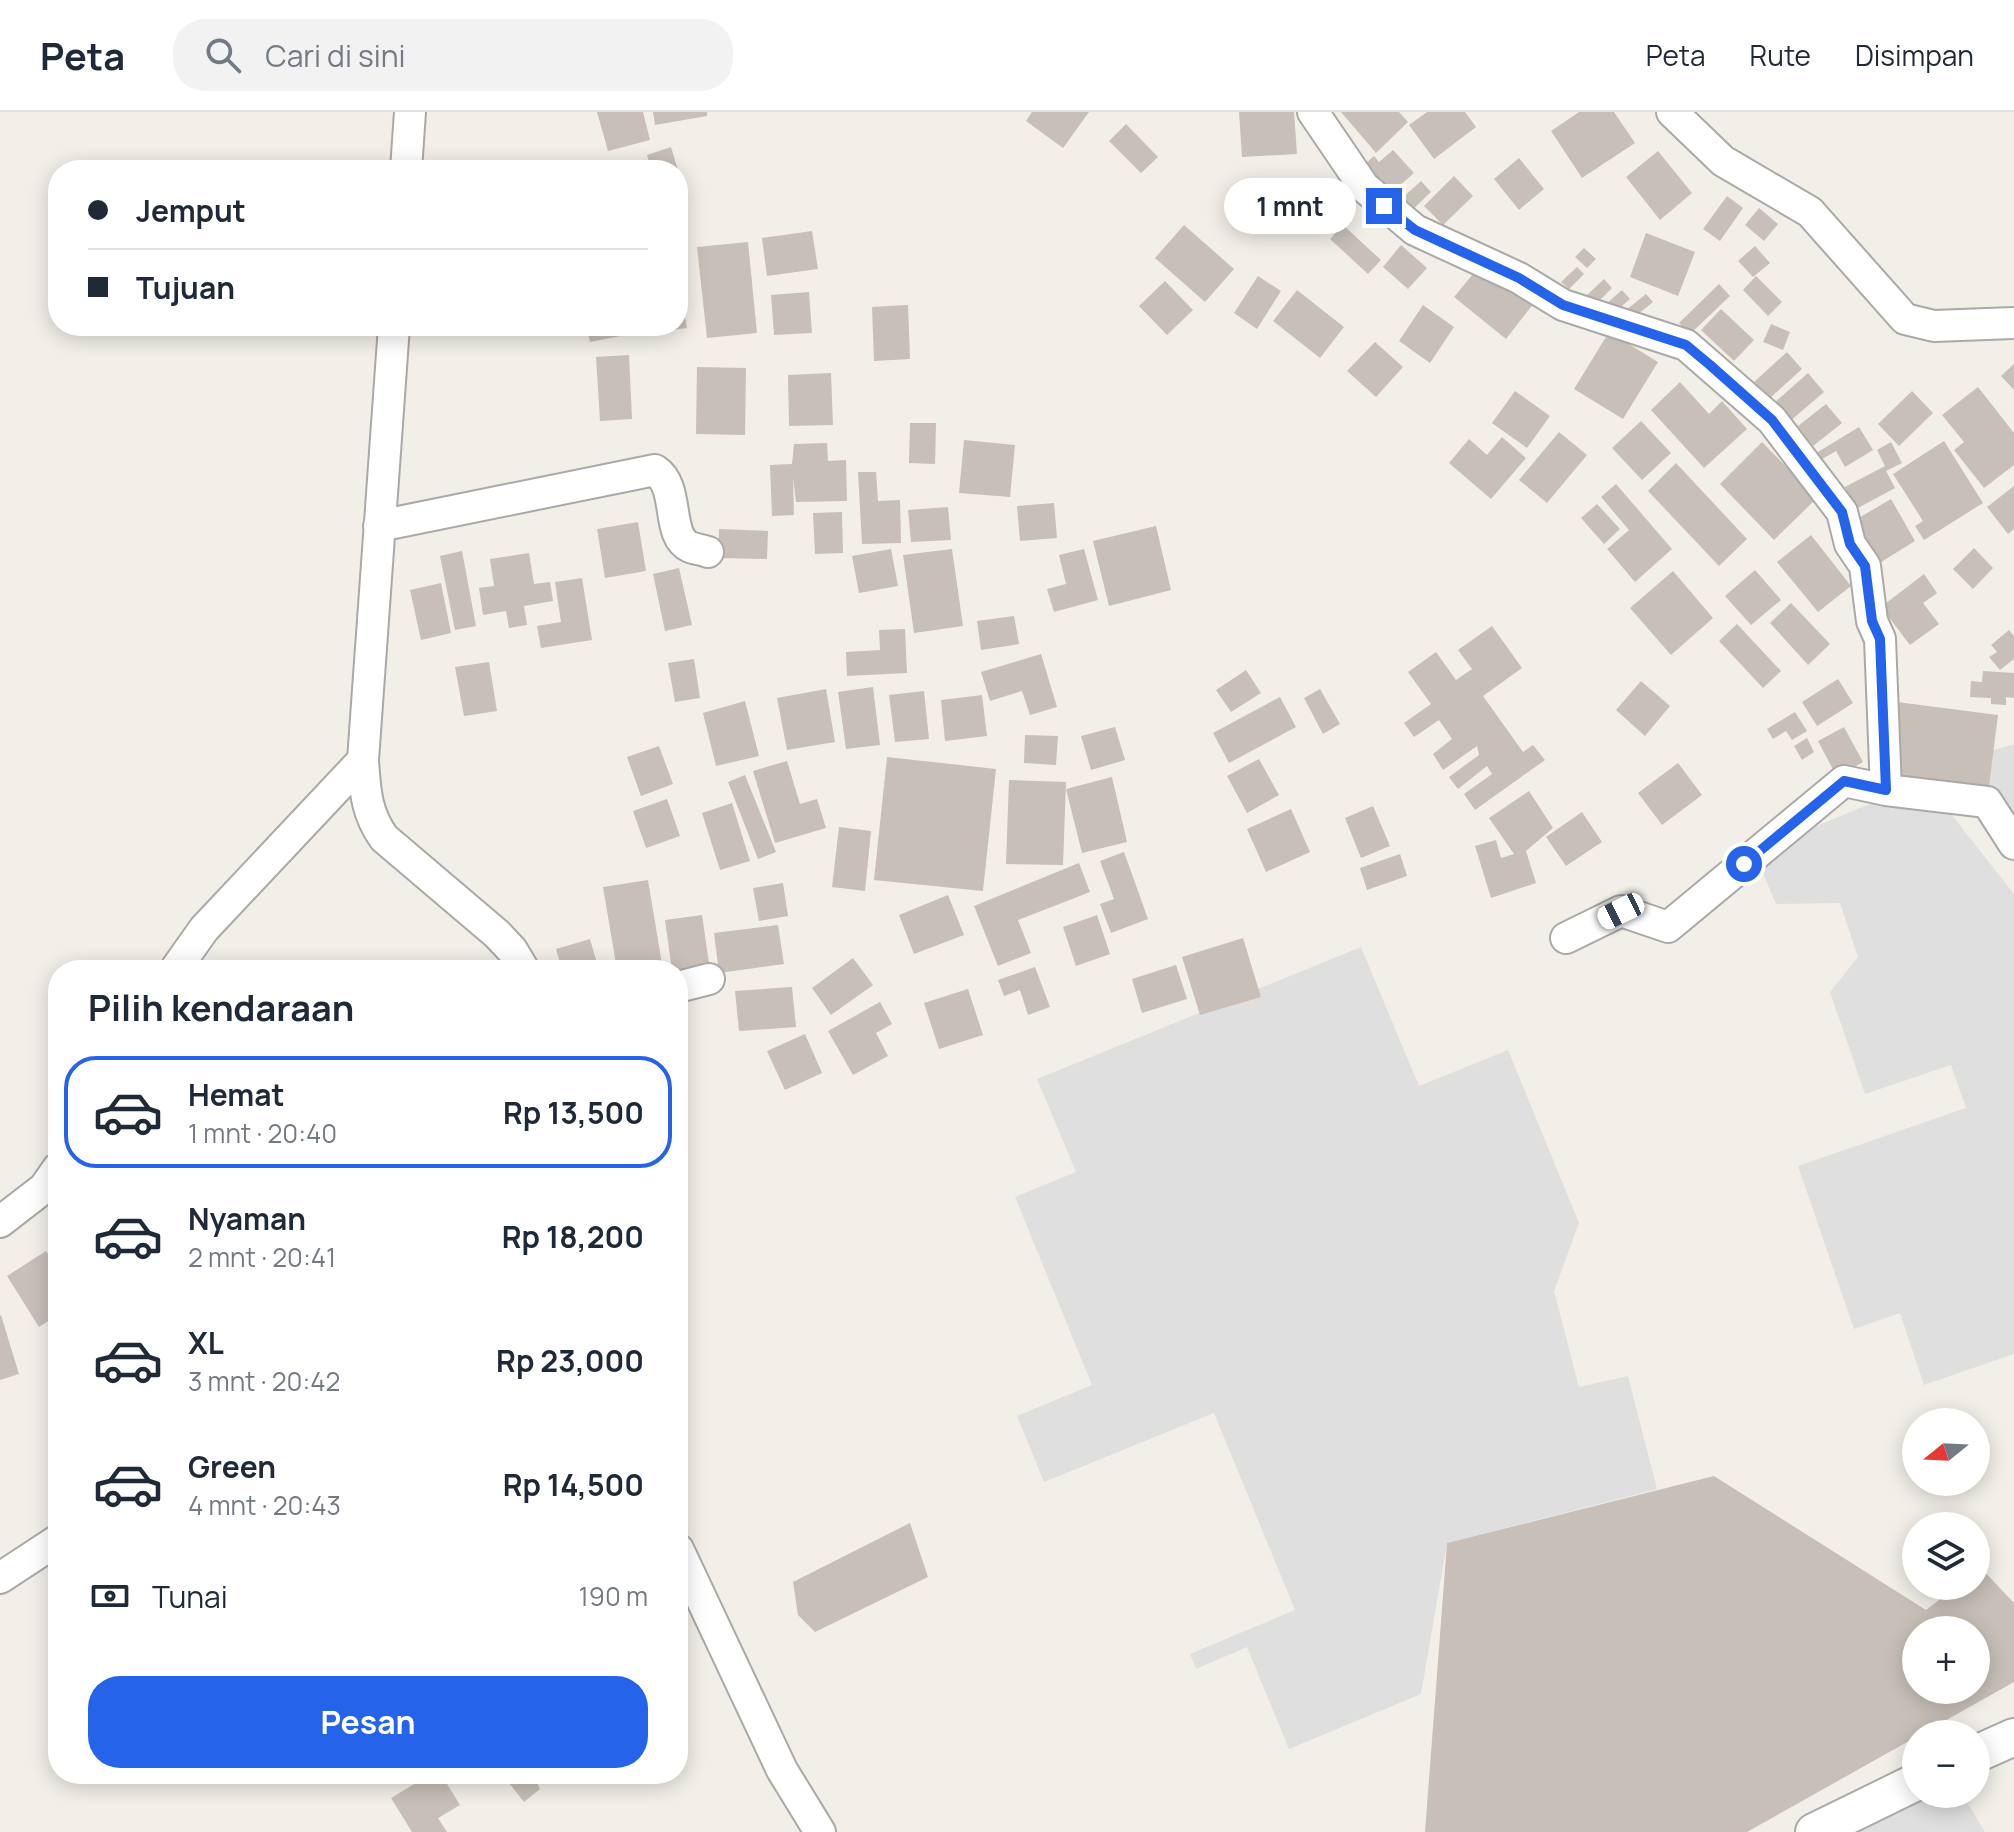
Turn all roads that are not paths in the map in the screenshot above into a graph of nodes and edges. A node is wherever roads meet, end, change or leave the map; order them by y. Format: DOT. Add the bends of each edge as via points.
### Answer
graph roads {
  1 [pos="410,112"];
  2 [pos="1313,112"];
  3 [pos="1672,112"];
  4 [pos="407,160"];
  5 [pos="2014,323"];
  6 [pos="393,336"];
  7 [pos="379,526"];
  8 [pos="708,552"];
  9 [pos="363,760"];
  10 [pos="1886,790"];
  11 [pos="2014,844"];
  12 [pos="1566,938"];
  13 [pos="182,960"];
  14 [pos="518,960"];
  15 [pos="709,979"];
  16 [pos="688,984"];
  17 [pos="48,1182"];
  18 [pos="0,1222"];
  19 [pos="48,1547"];
  20 [pos="688,1570"];
  21 [pos="0,1578"];
  22 [pos="2014,1737"];
  23 [pos="1990,1748"];
  24 [pos="1902,1789"];
  25 [pos="820,1832"];
  26 [pos="1814,1832"];
  1 -- 4 [label="street"];
  2 -- 10 [label="street" via="1364,187 1415,230 1519,278 1563,305 1686,345 1772,420 1842,512 1850,544 1865,566 1872,621 1880,639"];
  3 -- 5 [label="street" via="1723,161 1810,212 1905,319 1934,326"];
  6 -- 7 [label="street"];
  7 -- 8 [label="street" via="655,470 669,485 682,540"];
  7 -- 9 [label="street"];
  9 -- 13 [label="street" via="204,929"];
  9 -- 14 [label="street" via="371,820 384,838 497,934"];
  10 -- 11 [label="street" via="1987,802"];
  10 -- 12 [label="street" via="1844,781 1668,927 1621,911"];
  15 -- 16 [label="street"];
  17 -- 18 [label="street"];
  19 -- 21 [label="street"];
  20 -- 25 [label="street" via="782,1770"];
  22 -- 23 [label="street"];
  24 -- 26 [label="street"];
}
